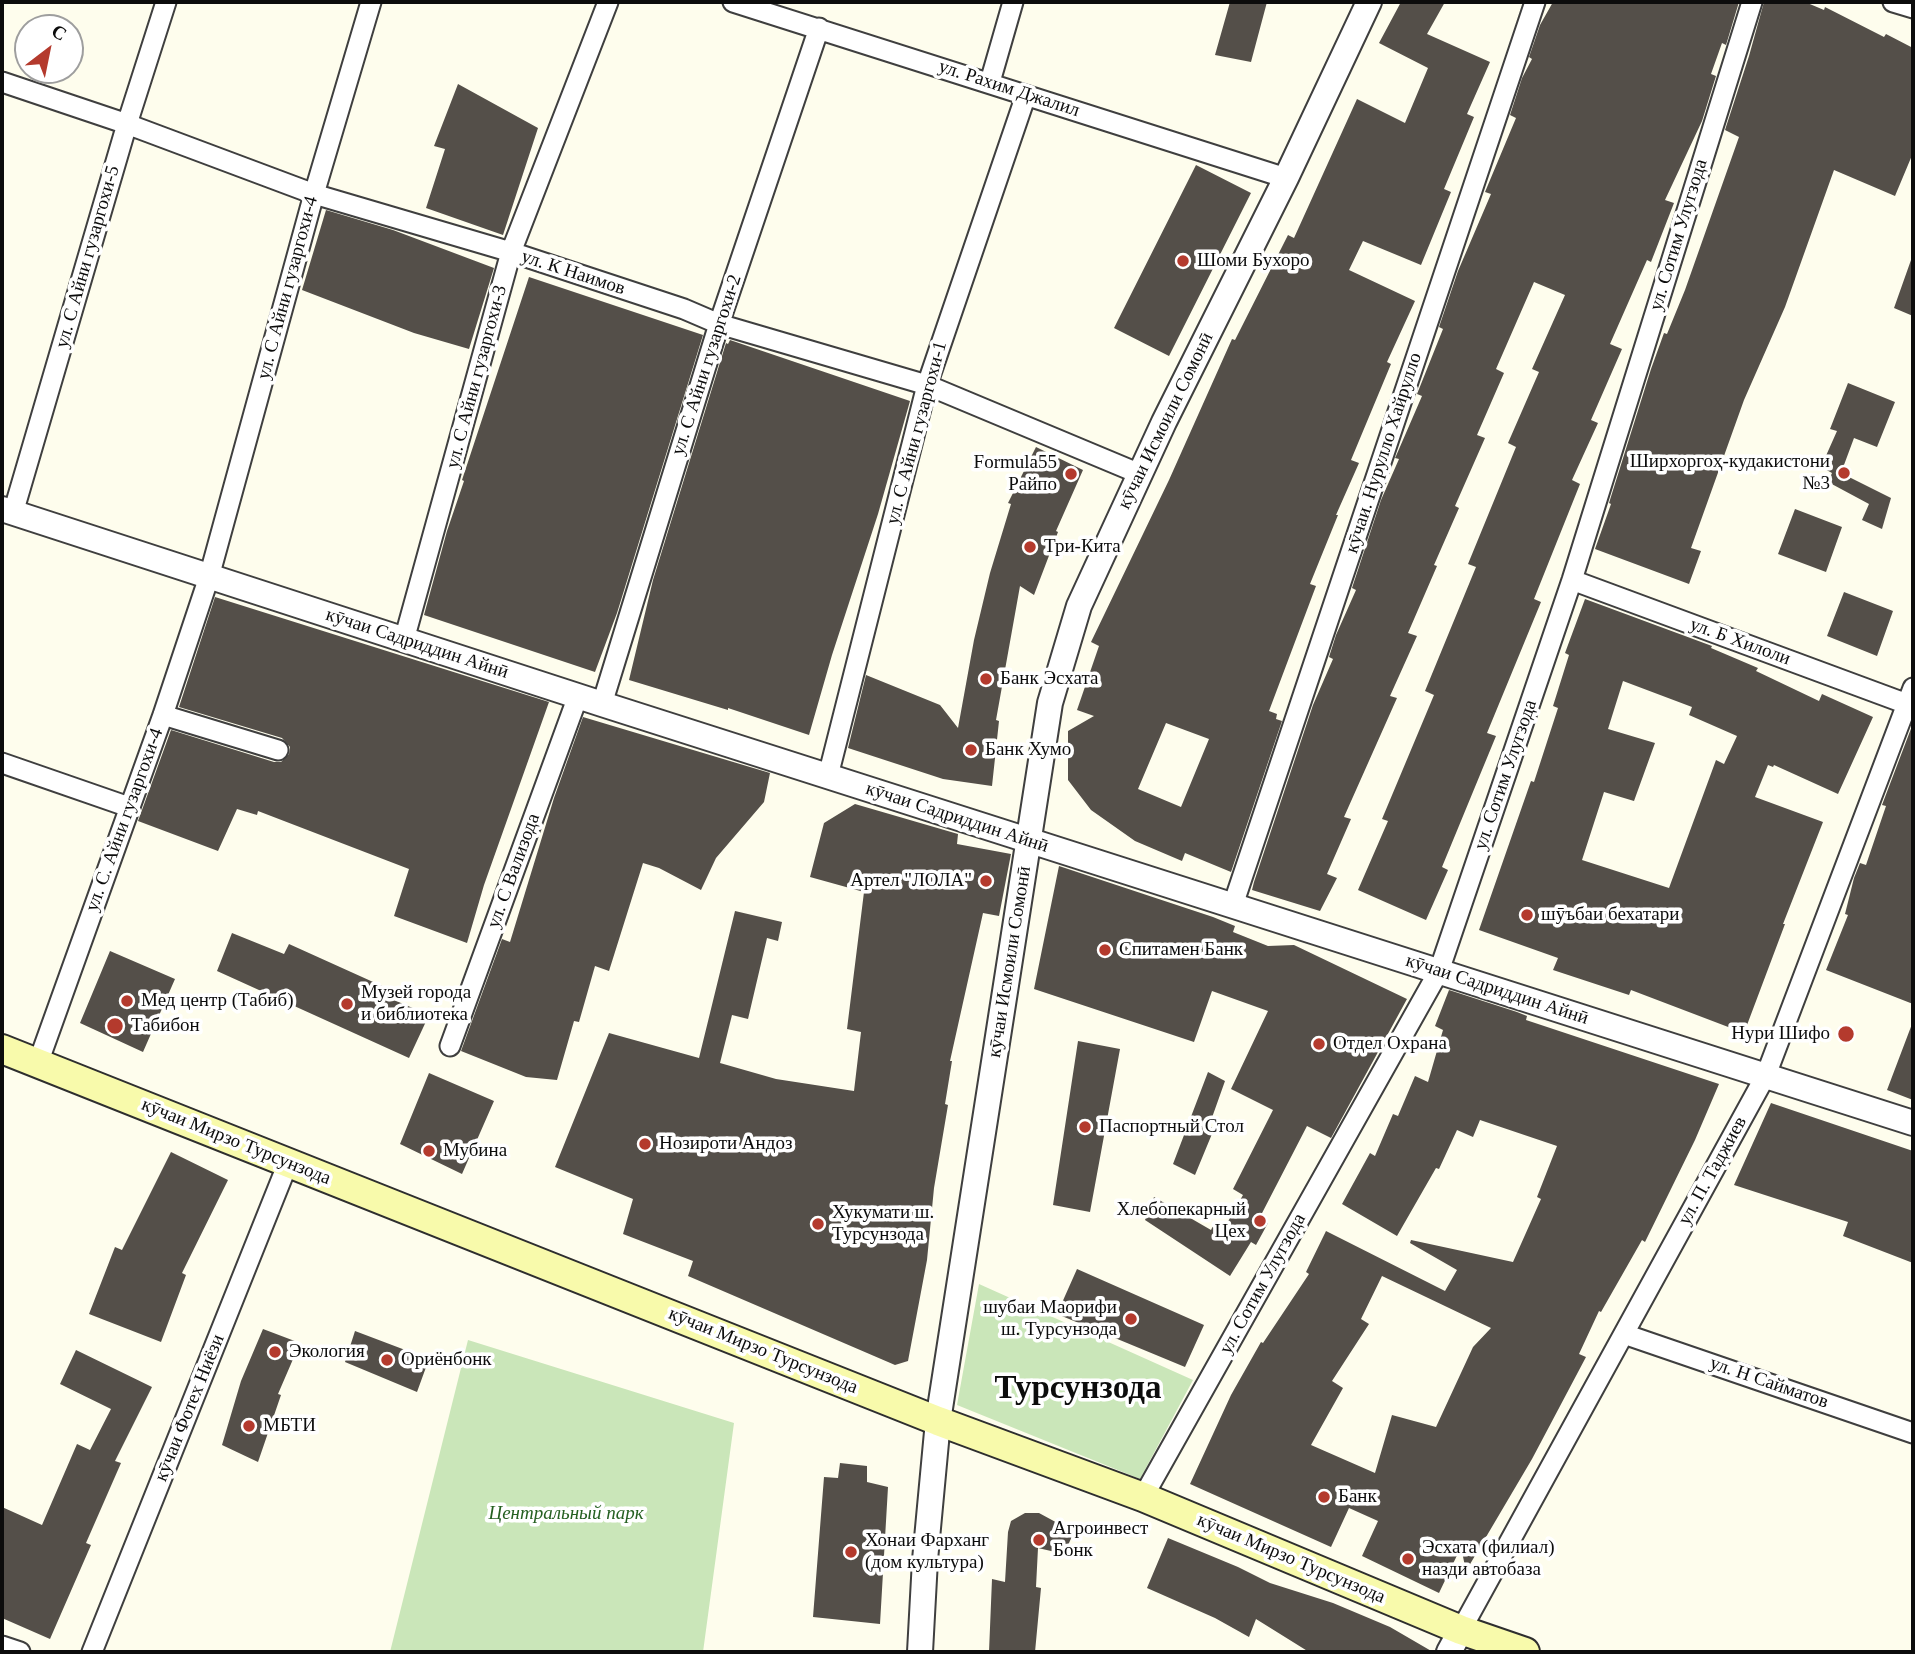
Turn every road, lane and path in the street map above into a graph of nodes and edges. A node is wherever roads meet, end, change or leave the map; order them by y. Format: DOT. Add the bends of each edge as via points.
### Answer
graph roads {
  1 [pos="166,2"];
  2 [pos="371,2"];
  3 [pos="608,2"];
  4 [pos="733,2"];
  5 [pos="1013,2"];
  6 [pos="1369,2"];
  7 [pos="1535,2"];
  8 [pos="1752,2"];
  9 [pos="1893,2"];
  10 [pos="1913,8"];
  11 [pos="819,28"];
  12 [pos="2,82"];
  13 [pos="990,82"];
  14 [pos="1026,95"];
  15 [pos="127,124"];
  16 [pos="1286,177"];
  17 [pos="314,194"];
  18 [pos="511,252"];
  19 [pos="719,324"];
  20 [pos="927,385"];
  21 [pos="1140,474"];
  22 [pos="8,511"];
  23 [pos="209,576"];
  24 [pos="1572,580"];
  25 [pos="404,640"];
  26 [pos="578,696"];
  27 [pos="602,704"];
  28 [pos="1909,709"];
  29 [pos="163,715"];
  30 [pos="278,750"];
  31 [pos="2,763"];
  32 [pos="828,776"];
  33 [pos="129,807"];
  34 [pos="1029,841"];
  35 [pos="1233,905"];
  36 [pos="1439,971"];
  37 [pos="450,1046"];
  38 [pos="2,1049"];
  39 [pos="38,1063"];
  40 [pos="1766,1075"];
  41 [pos="1913,1123"];
  42 [pos="288,1163"];
  43 [pos="1624,1334"];
  44 [pos="938,1420"];
  45 [pos="1913,1433"];
  46 [pos="1143,1497"];
  47 [pos="1455,1641"];
  48 [pos="2,1646"];
  49 [pos="20,1652"];
  50 [pos="92,1652"];
  51 [pos="919,1652"];
  52 [pos="1525,1652"];
  1 -- 15 [label="street, ул. С Айни гузаргохи-5"];
  2 -- 17 [label="street, ул. С Айни гузаргохи-4"];
  3 -- 18 [label="street, ул. С Айни гузаргохи-3"];
  4 -- 11 [label="street, ул. Рахим Джалил"];
  5 -- 13 [label="street"];
  6 -- 16 [label="street, кӯчаи Исмоили Сомонӣ"];
  7 -- 35 [label="street, кӯчаи. Нурулло Хайрулло"];
  8 -- 24 [label="street, ул. Сотим Улугзода"];
  9 -- 10 [label="street"];
  11 -- 13 [label="street, ул. Рахим Джалил"];
  11 -- 19 [label="street, ул. С Айни гузаргохи-2"];
  12 -- 15 [label="street, ул. К Наимов"];
  13 -- 14 [label="street, ул. Рахим Джалил"];
  14 -- 16 [label="street, ул. Рахим Джалил"];
  14 -- 20 [label="street, ул. С Айни гузаргохи-1"];
  15 -- 17 [label="street, ул. К Наимов"];
  15 -- 22 [label="street, ул. С Айни гузаргохи-5"];
  16 -- 21 [label="street, кӯчаи Исмоили Сомонӣ"];
  17 -- 18 [label="street, ул. К Наимов"];
  17 -- 23 [label="street, ул. С Айни гузаргохи-4"];
  18 -- 19 [label="street, ул. К Наимов"];
  18 -- 25 [label="street, ул. С Айни гузаргохи-3"];
  19 -- 20 [label="street, ул. К Наимов"];
  19 -- 27 [label="street, ул. С Айни гузаргохи-2"];
  20 -- 21 [label="street, ул. К Наимов"];
  20 -- 32 [label="street, ул. С Айни гузаргохи-1"];
  21 -- 34 [label="street, кӯчаи Исмоили Сомонӣ" via="1079,606 1050,703"];
  22 -- 23 [label="street, кӯчаи Садриддин Айнӣ"];
  23 -- 25 [label="street, кӯчаи Садриддин Айнӣ"];
  23 -- 29 [label="street, ул. С. Айни гузаргохи-4"];
  24 -- 28 [label="street, ул. Б Хилоли"];
  24 -- 36 [label="street, ул. Сотим Улугзода"];
  25 -- 26 [label="street, кӯчаи Садриддин Айнӣ"];
  26 -- 27 [label="street, кӯчаи Садриддин Айнӣ"];
  26 -- 37 [label="street, ул. С Вализода"];
  27 -- 32 [label="street, кӯчаи Садриддин Айнӣ"];
  28 -- 40 [label="street, ул. П. Таджиев"];
  29 -- 30 [label="street"];
  29 -- 33 [label="street, ул. С. Айни гузаргохи-4"];
  31 -- 33 [label="street"];
  32 -- 34 [label="street, кӯчаи Садриддин Айнӣ"];
  33 -- 39 [label="street, ул. С. Айни гузаргохи-4"];
  34 -- 35 [label="street, кӯчаи Садриддин Айнӣ"];
  34 -- 44 [label="street, кӯчаи Исмоили Сомонӣ"];
  35 -- 36 [label="street, кӯчаи Садриддин Айнӣ"];
  36 -- 40 [label="street, кӯчаи Садриддин Айнӣ"];
  36 -- 46 [label="street, ул. Сотим Улугзода"];
  38 -- 39 [label="main road, кӯчаи Мирзо Турсунзода"];
  39 -- 42 [label="main road, кӯчаи Мирзо Турсунзода"];
  40 -- 41 [label="street, кӯчаи Садриддин Айнӣ"];
  40 -- 43 [label="street, ул. П. Таджиев"];
  42 -- 44 [label="main road, кӯчаи Мирзо Турсунзода"];
  42 -- 50 [label="street, кӯчаи Фотех Ниёзи"];
  43 -- 45 [label="street, ул. Н Сайматов"];
  43 -- 47 [label="street, ул. П. Таджиев"];
  44 -- 46 [label="main road, кӯчаи Мирзо Турсунзода"];
  44 -- 51 [label="street, кӯчаи Исмоили Сомонӣ"];
  46 -- 47 [label="main road, кӯчаи Мирзо Турсунзода"];
  47 -- 52 [label="main road, кӯчаи Мирзо Турсунзода"];
  48 -- 49 [label="street"];
}
